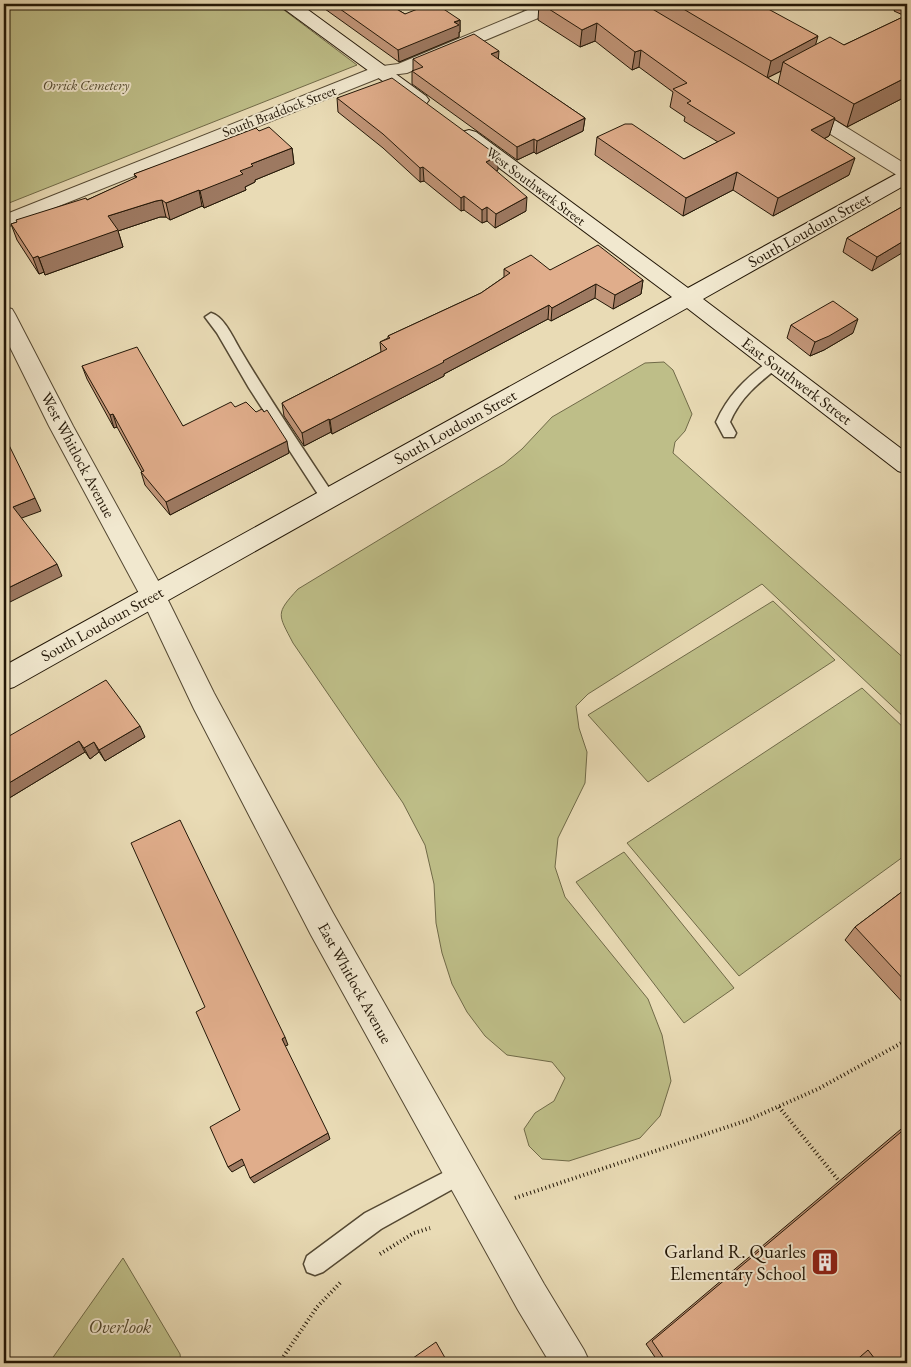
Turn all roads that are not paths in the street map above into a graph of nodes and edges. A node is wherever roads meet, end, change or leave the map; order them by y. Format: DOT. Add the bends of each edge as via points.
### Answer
graph roads {
  1 [pos="289,4"];
  2 [pos="556,4"];
  3 [pos="381,71"];
  4 [pos="781,96"];
  5 [pos="907,174"];
  6 [pos="4,222"];
  7 [pos="686,298"];
  8 [pos="4,314"];
  9 [pos="211,317"];
  10 [pos="774,364"];
  11 [pos="728,433"];
  12 [pos="907,465"];
  13 [pos="328,498"];
  14 [pos="153,595"];
  15 [pos="4,678"];
  16 [pos="462,1173"];
  17 [pos="315,1264"];
  18 [pos="571,1363"];
  1 -- 3 [label="street, West Southwerk Street"];
  2 -- 3 [label="street, South Braddock Street" via="401,69"];
  3 -- 6 [label="street, South Braddock Street"];
  3 -- 7 [label="street, West Southwerk Street"];
  4 -- 5 [label="street"];
  5 -- 7 [label="street, South Loudoun Street"];
  7 -- 10 [label="street, East Southwerk Street"];
  7 -- 13 [label="street, South Loudoun Street"];
  8 -- 14 [label="street, West Whitlock Avenue"];
  9 -- 13 [label="lane"];
  10 -- 11 [label="lane" via="749,382 728,407 723,422"];
  10 -- 12 [label="street, East Southwerk Street"];
  13 -- 14 [label="street, South Loudoun Street"];
  14 -- 15 [label="street, South Loudoun Street"];
  14 -- 16 [label="street, East Whitlock Avenue" via="204,701 313,907"];
  16 -- 17 [label="lane" via="373,1221"];
  16 -- 18 [label="street, East Whitlock Avenue"];
}
